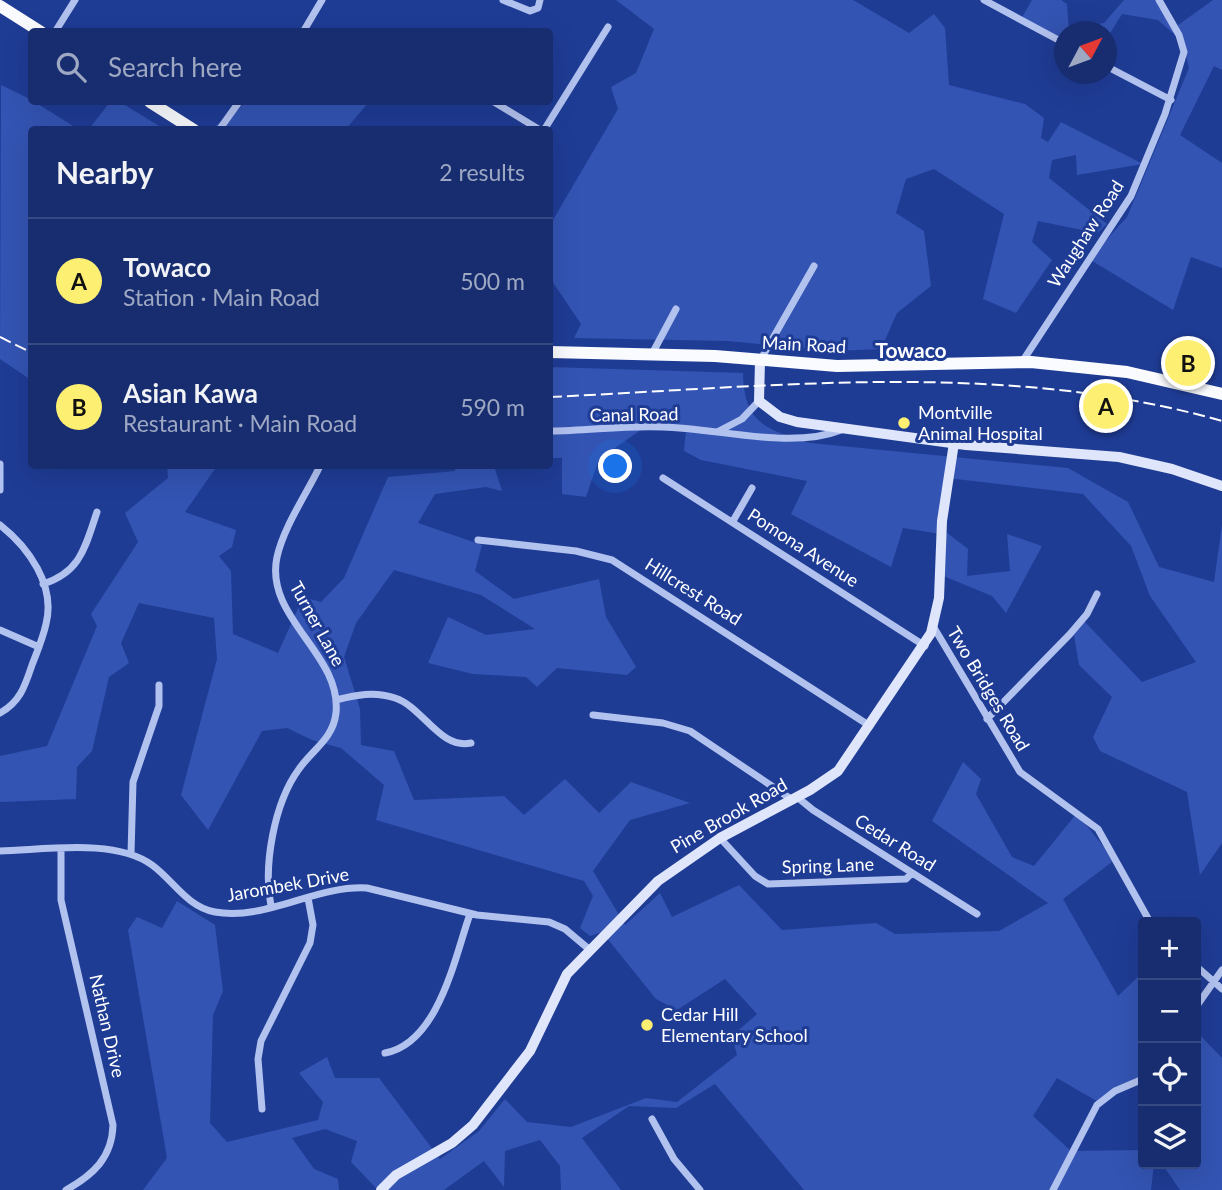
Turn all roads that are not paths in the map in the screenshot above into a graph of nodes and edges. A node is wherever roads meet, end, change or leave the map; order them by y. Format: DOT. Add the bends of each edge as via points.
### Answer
graph roads {
  1 [pos="75,0"];
  2 [pos="322,0"];
  3 [pos="503,0"];
  4 [pos="540,0"];
  5 [pos="985,0"];
  6 [pos="1158,0"];
  7 [pos="0,6"];
  8 [pos="608,27"];
  9 [pos="35,28"];
  10 [pos="58,28"];
  11 [pos="305,28"];
  12 [pos="1054,37"];
  13 [pos="1117,71"];
  14 [pos="1171,100"];
  15 [pos="155,105"];
  16 [pos="237,105"];
  17 [pos="499,105"];
  18 [pos="188,126"];
  19 [pos="222,126"];
  20 [pos="535,126"];
  21 [pos="545,126"];
  22 [pos="814,266"];
  23 [pos="676,309"];
  24 [pos="553,352"];
  25 [pos="652,355"];
  26 [pos="760,361"];
  27 [pos="1022,362"];
  28 [pos="1222,394"];
  29 [pos="759,401"];
  30 [pos="842,429"];
  31 [pos="553,431"];
  32 [pos="719,432"];
  33 [pos="954,443"];
  34 [pos="0,464"];
  35 [pos="318,469"];
  36 [pos="663,478"];
  37 [pos="1222,486"];
  38 [pos="752,488"];
  39 [pos="0,490"];
  40 [pos="97,512"];
  41 [pos="733,521"];
  42 [pos="0,526"];
  43 [pos="478,540"];
  44 [pos="43,584"];
  45 [pos="1097,594"];
  46 [pos="933,626"];
  47 [pos="0,630"];
  48 [pos="925,646"];
  49 [pos="39,647"];
  50 [pos="159,685"];
  51 [pos="336,700"];
  52 [pos="0,713"];
  53 [pos="593,715"];
  54 [pos="987,719"];
  55 [pos="870,726"];
  56 [pos="471,744"];
  57 [pos="794,798"];
  58 [pos="720,838"];
  59 [pos="61,850"];
  60 [pos="0,851"];
  61 [pos="131,854"];
  62 [pos="912,873"];
  63 [pos="308,898"];
  64 [pos="271,906"];
  65 [pos="470,914"];
  66 [pos="977,914"];
  67 [pos="1147,917"];
  68 [pos="590,950"];
  69 [pos="1222,970"];
  70 [pos="1201,971"];
  71 [pos="1213,982"];
  72 [pos="1222,989"];
  73 [pos="1201,1000"];
  74 [pos="385,1053"];
  75 [pos="1138,1081"];
  76 [pos="262,1109"];
  77 [pos="652,1119"];
  78 [pos="66,1190"];
  79 [pos="381,1190"];
  80 [pos="700,1190"];
  81 [pos="1053,1190"];
  1 -- 10 [label="street"];
  2 -- 11 [label="street"];
  3 -- 4 [label="street" via="530,12 538,8"];
  5 -- 12 [label="street"];
  6 -- 14 [label="street, Waughaw Road" via="1183,47"];
  7 -- 9 [label="main road"];
  8 -- 21 [label="street"];
  13 -- 14 [label="street"];
  14 -- 27 [label="street, Waughaw Road" via="1131,196"];
  15 -- 18 [label="main road"];
  16 -- 19 [label="street"];
  17 -- 20 [label="street"];
  22 -- 26 [label="street"];
  23 -- 25 [label="street"];
  24 -- 25 [label="main road, Main Road"];
  25 -- 26 [label="main road, Main Road"];
  26 -- 27 [label="main road, Main Road" via="837,366"];
  26 -- 29 [label="street"];
  27 -- 28 [label="main road, Main Road" via="1127,372"];
  29 -- 30 [label="street" via="780,417"];
  29 -- 32 [label="street" via="742,419"];
  30 -- 32 [label="street, Canal Road" via="829,435 792,437"];
  30 -- 33 [label="street"];
  31 -- 32 [label="street, Canal Road" via="653,426"];
  33 -- 37 [label="street" via="1119,457"];
  33 -- 46 [label="street, Pine Brook Road"];
  34 -- 39 [label="street"];
  35 -- 51 [label="street, Turner Lane" via="280,549 276,575 283,602 325,669"];
  36 -- 41 [label="street, Pomona Avenue"];
  38 -- 41 [label="street"];
  40 -- 44 [label="street" via="75,565"];
  41 -- 48 [label="street, Pomona Avenue"];
  42 -- 44 [label="street" via="25,548"];
  43 -- 55 [label="street, Hillcrest Road" via="576,551 612,560"];
  44 -- 49 [label="street" via="48,614"];
  45 -- 54 [label="street" via="1070,634"];
  46 -- 48 [label="street, Pine Brook Road"];
  46 -- 54 [label="street, Two Bridges Road"];
  47 -- 49 [label="street"];
  48 -- 55 [label="street, Pine Brook Road"];
  49 -- 52 [label="street" via="19,698"];
  50 -- 61 [label="street" via="159,706 133,782"];
  51 -- 56 [label="street" via="368,694 394,698 418,711 451,742"];
  51 -- 64 [label="street" via="328,738 288,786 267,866"];
  53 -- 57 [label="street, Cedar Road" via="691,731"];
  54 -- 67 [label="street, Two Bridges Road" via="1020,772 1083,815 1104,836"];
  55 -- 57 [label="street, Pine Brook Road" via="838,771"];
  57 -- 58 [label="street, Pine Brook Road"];
  57 -- 62 [label="street, Cedar Road"];
  58 -- 62 [label="street, Spring Lane" via="768,884 906,879"];
  58 -- 68 [label="street, Pine Brook Road" via="672,869"];
  59 -- 60 [label="street, Jarombek Drive"];
  59 -- 61 [label="street, Jarombek Drive" via="110,849"];
  59 -- 78 [label="street, Nathan Drive" via="61,900 113,1125 102,1163"];
  61 -- 64 [label="street, Jarombek Drive" via="152,864 208,911 230,914"];
  62 -- 66 [label="street, Cedar Road"];
  63 -- 64 [label="street, Jarombek Drive"];
  63 -- 65 [label="street, Jarombek Drive" via="367,888"];
  63 -- 76 [label="street" via="312,934 265,1028 259,1050"];
  65 -- 68 [label="street, Jarombek Drive" via="548,922 565,929"];
  65 -- 74 [label="street" via="441,1001 411,1041"];
  68 -- 79 [label="street, Pine Brook Road" via="561,984 530,1051 473,1125"];
  69 -- 71 [label="street"];
  70 -- 71 [label="street"];
  71 -- 72 [label="street"];
  71 -- 73 [label="street"];
  75 -- 81 [label="street" via="1097,1105"];
  77 -- 80 [label="street" via="674,1159"];
}
